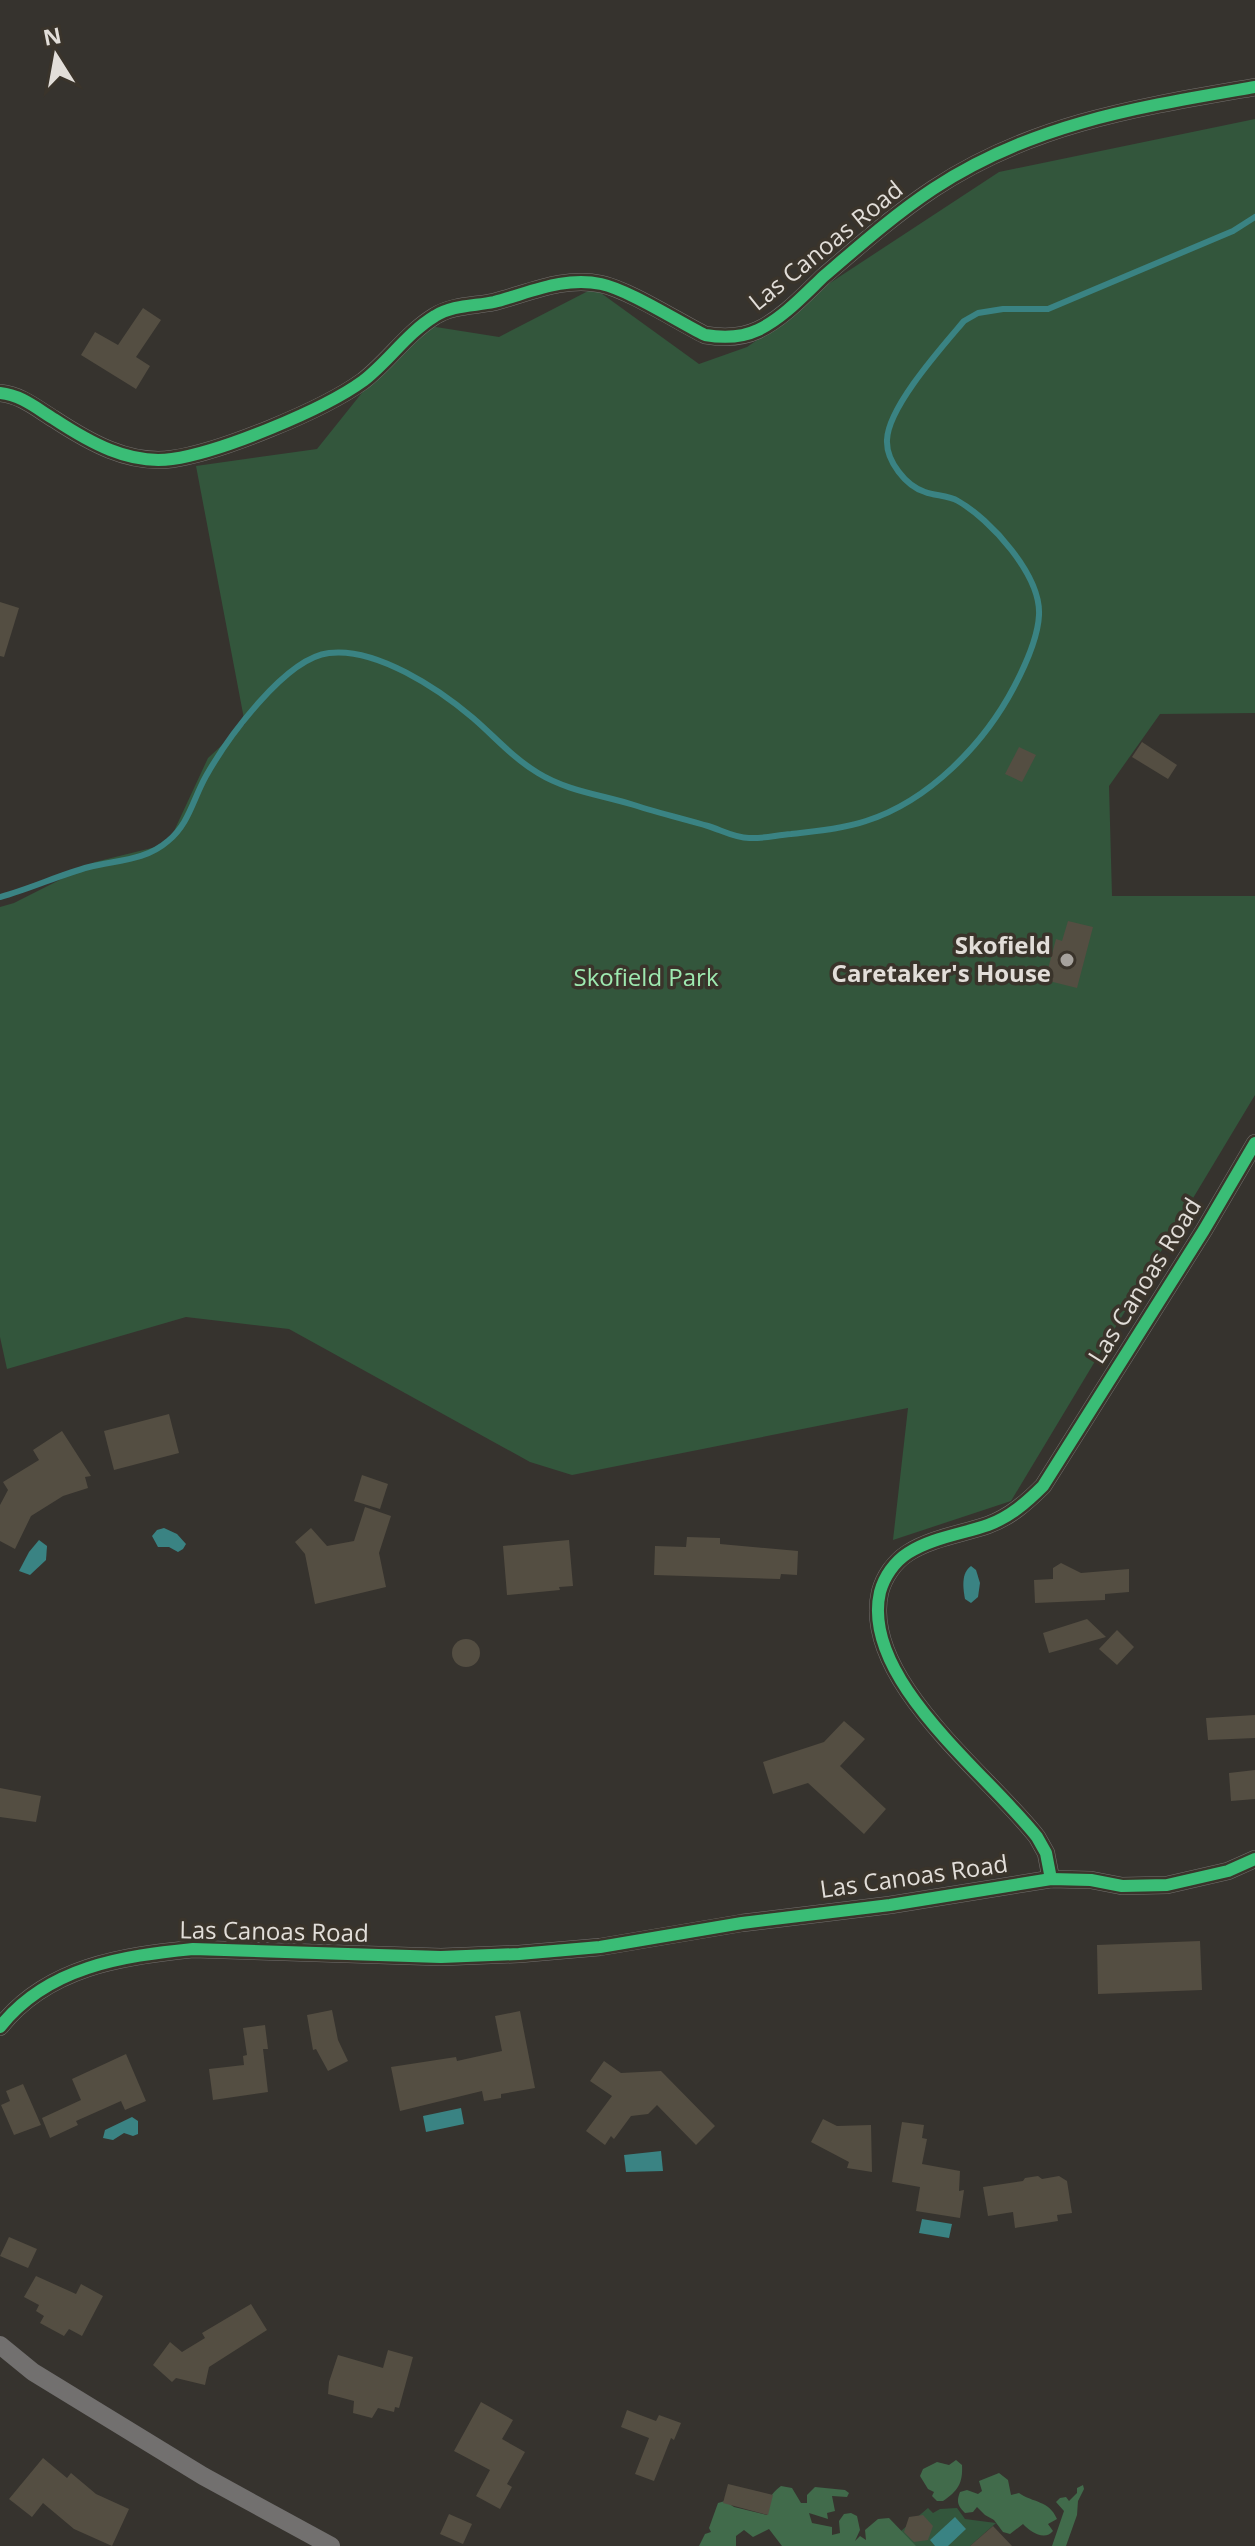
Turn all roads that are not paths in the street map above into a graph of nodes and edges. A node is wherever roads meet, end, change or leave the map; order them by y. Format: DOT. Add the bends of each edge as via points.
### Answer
graph roads {
  1 [pos="1255,87"];
  2 [pos="0,393"];
  3 [pos="1255,1143"];
  4 [pos="1255,1859"];
  5 [pos="1051,1879"];
  6 [pos="0,2027"];
  7 [pos="0,2345"];
  8 [pos="331,2546"];
  1 -- 2 [label="street, Las Canoas Road" via="1126,109 1027,140 980,162 894,217 778,317 743,335 705,335 605,285 546,287 437,314 363,380 315,408 259,432 169,459 138,459 86,440 20,397"];
  3 -- 5 [label="street, Las Canoas Road" via="1043,1486 1000,1520 911,1551 882,1585 877,1618 897,1674 916,1704 1037,1837"];
  4 -- 5 [label="street" via="1167,1885"];
  5 -- 6 [label="street, Las Canoas Road" via="600,1947 519,1954 157,1952 83,1968 28,1999"];
  7 -- 8 [label="street" via="33,2372 190,2468"];
}
